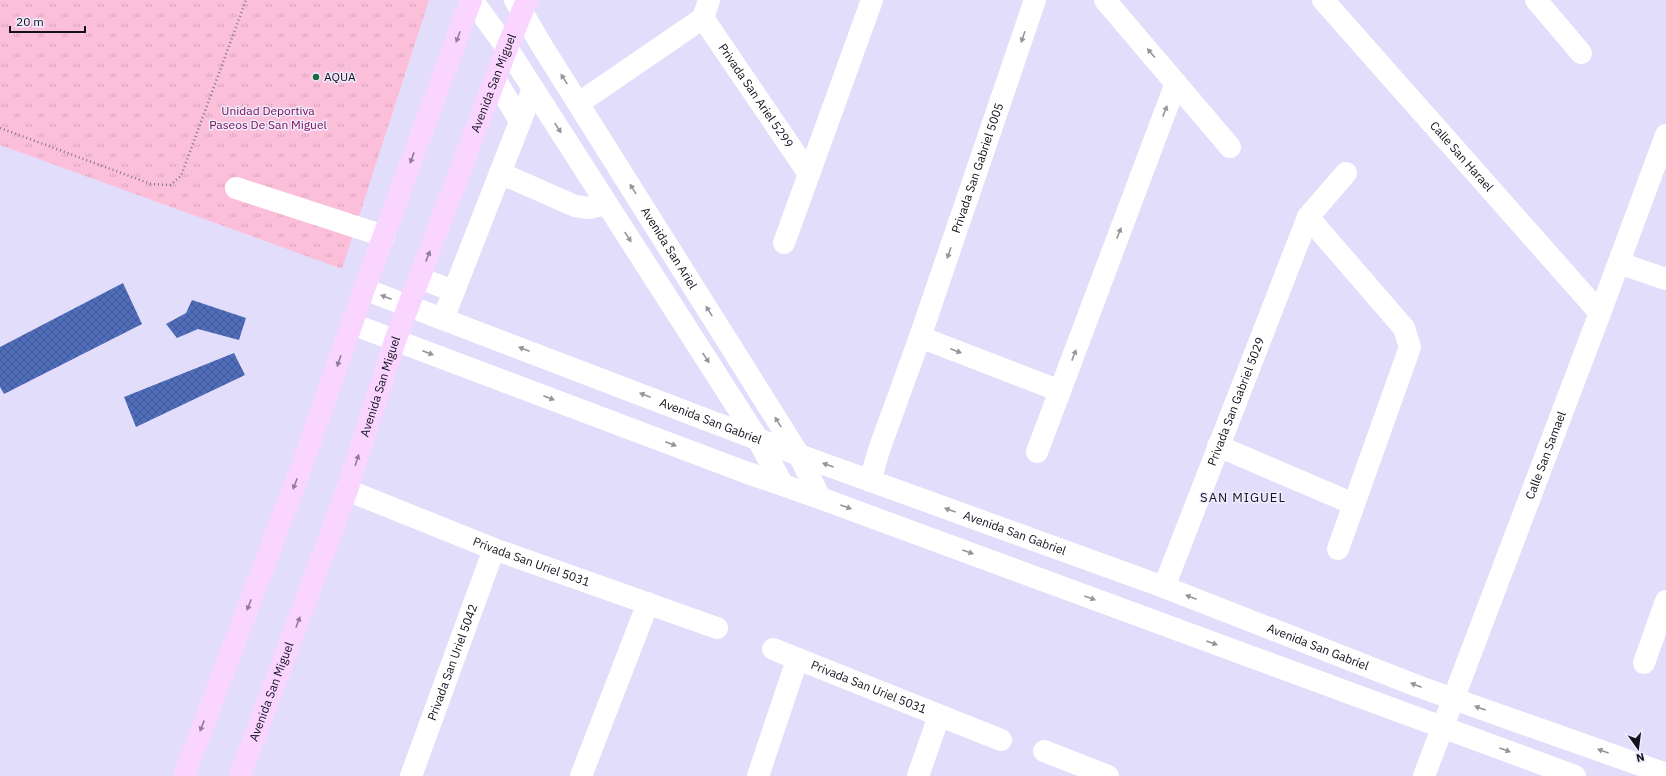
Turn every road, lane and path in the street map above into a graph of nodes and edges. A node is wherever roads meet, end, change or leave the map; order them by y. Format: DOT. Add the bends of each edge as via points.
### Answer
graph roads {
  1 [pos="246,0"];
  2 [pos="471,0"];
  3 [pos="872,0"];
  4 [pos="1035,0"];
  5 [pos="1105,0"];
  6 [pos="1323,0"];
  7 [pos="1536,0"];
  8 [pos="521,4"];
  9 [pos="706,9"];
  10 [pos="507,48"];
  11 [pos="1581,53"];
  12 [pos="495,79"];
  13 [pos="1176,83"];
  14 [pos="533,89"];
  15 [pos="579,103"];
  16 [pos="520,121"];
  17 [pos="0,128"];
  18 [pos="1666,135"];
  19 [pos="1230,146"];
  20 [pos="500,173"];
  21 [pos="1346,173"];
  22 [pos="809,174"];
  23 [pos="236,188"];
  24 [pos="607,204"];
  25 [pos="1308,216"];
  26 [pos="384,236"];
  27 [pos="784,243"];
  28 [pos="1619,263"];
  29 [pos="419,278"];
  30 [pos="1666,279"];
  31 [pos="364,289"];
  32 [pos="454,291"];
  33 [pos="409,306"];
  34 [pos="1600,313"];
  35 [pos="443,319"];
  36 [pos="352,324"];
  37 [pos="920,337"];
  38 [pos="395,341"];
  39 [pos="1060,391"];
  40 [pos="757,438"];
  41 [pos="1218,446"];
  42 [pos="1037,452"];
  43 [pos="799,455"];
  44 [pos="870,481"];
  45 [pos="783,485"];
  46 [pos="347,490"];
  47 [pos="820,498"];
  48 [pos="1354,504"];
  49 [pos="494,549"];
  50 [pos="1338,549"];
  51 [pos="1164,587"];
  52 [pos="1666,601"];
  53 [pos="648,603"];
  54 [pos="717,628"];
  55 [pos="772,650"];
  56 [pos="797,660"];
  57 [pos="1644,663"];
  58 [pos="1453,698"];
  59 [pos="939,716"];
  60 [pos="1442,727"];
  61 [pos="1001,740"];
  62 [pos="1044,751"];
  63 [pos="1094,774"];
  64 [pos="1666,774"];
  65 [pos="184,776"];
  66 [pos="240,776"];
  67 [pos="410,776"];
  68 [pos="581,776"];
  69 [pos="758,776"];
  70 [pos="918,776"];
  71 [pos="1424,776"];
  72 [pos="1575,776"];
  1 -- 17 [label="path" via="181,176 170,185 151,184"];
  2 -- 10 [label="street"];
  2 -- 26 [label="main road, one-way"];
  3 -- 22 [label="street"];
  4 -- 37 [label="street, Privada San Gabriel 5005, one-way"];
  13 -- 5 [label="street, one-way"];
  6 -- 34 [label="street, Calle San Harael"];
  7 -- 11 [label="street"];
  8 -- 10 [label="main road, Avenida San Miguel"];
  15 -- 8 [label="street, Avenida San Ariel, one-way"];
  9 -- 15 [label="street, Privada San Ariel 5299"];
  9 -- 22 [label="street, Privada San Ariel 5299"];
  10 -- 12 [label="main road, Avenida San Miguel"];
  10 -- 14 [label="street"];
  12 -- 16 [label="street"];
  29 -- 12 [label="main road, Avenida San Miguel, one-way"];
  13 -- 19 [label="street"];
  39 -- 13 [label="street, one-way"];
  14 -- 16 [label="street"];
  14 -- 24 [label="street, one-way"];
  43 -- 15 [label="street, Avenida San Ariel, one-way"];
  16 -- 20 [label="street"];
  18 -- 28 [label="street, Calle San Samael"];
  20 -- 24 [label="street" via="576,206 589,208"];
  20 -- 32 [label="street"];
  21 -- 25 [label="street, Privada San Gabriel 5029"];
  22 -- 27 [label="street"];
  23 -- 26 [label="street"];
  24 -- 40 [label="street, one-way"];
  25 -- 41 [label="street, Privada San Gabriel 5029"];
  25 -- 48 [label="street" via="1404,328 1410,347"];
  26 -- 31 [label="main road"];
  28 -- 30 [label="street"];
  28 -- 34 [label="street, Calle San Samael"];
  29 -- 32 [label="street"];
  29 -- 33 [label="main road, Avenida San Miguel"];
  33 -- 31 [label="street, Avenida San Gabriel, one-way"];
  31 -- 36 [label="main road"];
  32 -- 35 [label="street"];
  33 -- 35 [label="street, Avenida San Gabriel"];
  33 -- 38 [label="main road, Avenida San Miguel"];
  34 -- 58 [label="street, Calle San Samael"];
  40 -- 35 [label="street, Avenida San Gabriel, one-way"];
  36 -- 38 [label="street"];
  36 -- 65 [label="main road, one-way" via="301,468"];
  37 -- 39 [label="street, one-way"];
  37 -- 44 [label="street, Privada San Gabriel 5005"];
  38 -- 45 [label="street, one-way"];
  46 -- 38 [label="main road, Avenida San Miguel, one-way"];
  39 -- 42 [label="street"];
  40 -- 43 [label="street, Avenida San Gabriel"];
  40 -- 45 [label="street"];
  41 -- 48 [label="street"];
  41 -- 51 [label="street, Privada San Gabriel 5029"];
  44 -- 43 [label="street, Avenida San Gabriel, one-way"];
  43 -- 47 [label="street, Avenida San Ariel"];
  51 -- 44 [label="street, Avenida San Gabriel, one-way"];
  45 -- 47 [label="street"];
  46 -- 49 [label="street, Privada San Uriel 5031"];
  66 -- 46 [label="main road, Avenida San Miguel, one-way"];
  47 -- 60 [label="street, one-way"];
  48 -- 50 [label="street"];
  49 -- 53 [label="street, Privada San Uriel 5031"];
  49 -- 67 [label="street, Privada San Uriel 5042"];
  58 -- 51 [label="street, Avenida San Gabriel, one-way"];
  52 -- 57 [label="street"];
  53 -- 54 [label="street, Privada San Uriel 5031"];
  53 -- 68 [label="street"];
  55 -- 56 [label="street, Privada San Uriel 5031"];
  56 -- 59 [label="street, Privada San Uriel 5031"];
  56 -- 69 [label="street, Privada San Uriel 5031"];
  58 -- 60 [label="street, Calle San Samael"];
  64 -- 58 [label="street, Avenida San Gabriel, one-way"];
  59 -- 61 [label="street, Privada San Uriel 5031"];
  59 -- 70 [label="street, Privada San Uriel 5031"];
  60 -- 71 [label="street, Calle San Samael"];
  60 -- 72 [label="street, one-way"];
  62 -- 63 [label="street"];
}
